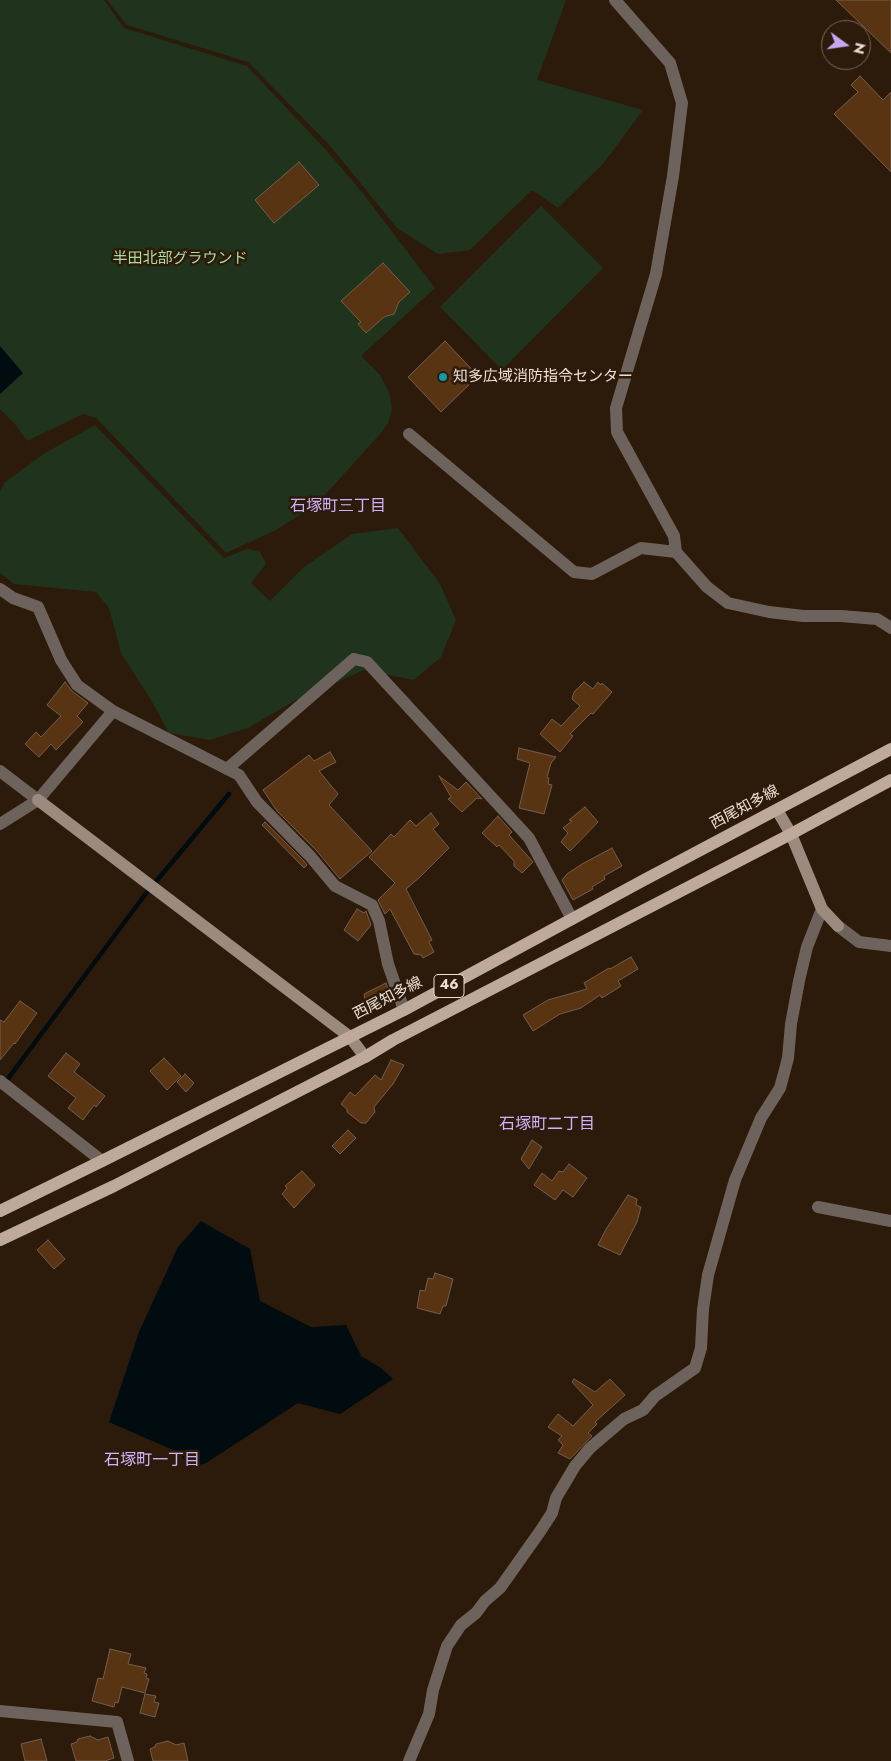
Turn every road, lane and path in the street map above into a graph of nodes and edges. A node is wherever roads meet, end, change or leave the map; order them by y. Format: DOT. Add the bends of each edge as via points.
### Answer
graph roads {
  1 [pos="615,0"];
  2 [pos="409,434"];
  3 [pos="676,552"];
  4 [pos="0,589"];
  5 [pos="891,628"];
  6 [pos="113,711"];
  7 [pos="891,749"];
  8 [pos="227,769"];
  9 [pos="0,771"];
  10 [pos="891,780"];
  11 [pos="38,800"];
  12 [pos="777,810"];
  13 [pos="0,824"];
  14 [pos="791,834"];
  15 [pos="822,909"];
  16 [pos="572,919"];
  17 [pos="891,946"];
  18 [pos="404,1010"];
  19 [pos="350,1037"];
  20 [pos="366,1057"];
  21 [pos="0,1081"];
  22 [pos="102,1161"];
  23 [pos="818,1207"];
  24 [pos="0,1210"];
  25 [pos="891,1221"];
  26 [pos="0,1240"];
  27 [pos="0,1711"];
  28 [pos="128,1761"];
  29 [pos="409,1761"];
  1 -- 3 [label="street" via="670,62 682,103 656,274 616,408 617,432 674,536"];
  2 -- 3 [label="street" via="574,572 592,574 641,548"];
  3 -- 5 [label="street" via="707,587 728,603 803,616 877,619"];
  4 -- 6 [label="street" via="13,598 38,607 61,660 77,685"];
  6 -- 8 [label="street"];
  6 -- 11 [label="street"];
  7 -- 12 [label="main road, 西尾知多線 / 46"];
  8 -- 16 [label="street" via="354,659 367,662 529,838"];
  8 -- 18 [label="street" via="239,775 257,802 335,886 372,905"];
  9 -- 11 [label="street"];
  10 -- 14 [label="main road, 46"];
  11 -- 13 [label="street"];
  11 -- 19 [label="street"];
  12 -- 14 [label="street"];
  12 -- 16 [label="main road, 西尾知多線 / 46"];
  14 -- 15 [label="street"];
  14 -- 20 [label="main road, 46" via="393,1040"];
  15 -- 17 [label="street" via="859,942"];
  15 -- 29 [label="street" via="807,946 780,1088 760,1118 735,1180 708,1275 701,1348 694,1368 655,1396 643,1410 624,1419 590,1448 575,1466 556,1498 552,1513 500,1588 461,1625 447,1646 429,1714"];
  16 -- 18 [label="main road, 西尾知多線 / 46"];
  18 -- 19 [label="main road, 西尾知多線 / 46"];
  19 -- 20 [label="street"];
  19 -- 22 [label="main road, 西尾知多線 / 46"];
  20 -- 26 [label="main road, 46" via="114,1186"];
  21 -- 22 [label="street"];
  22 -- 24 [label="main road, 西尾知多線 / 46"];
  23 -- 25 [label="street"];
  27 -- 28 [label="street" via="117,1722"];
}
